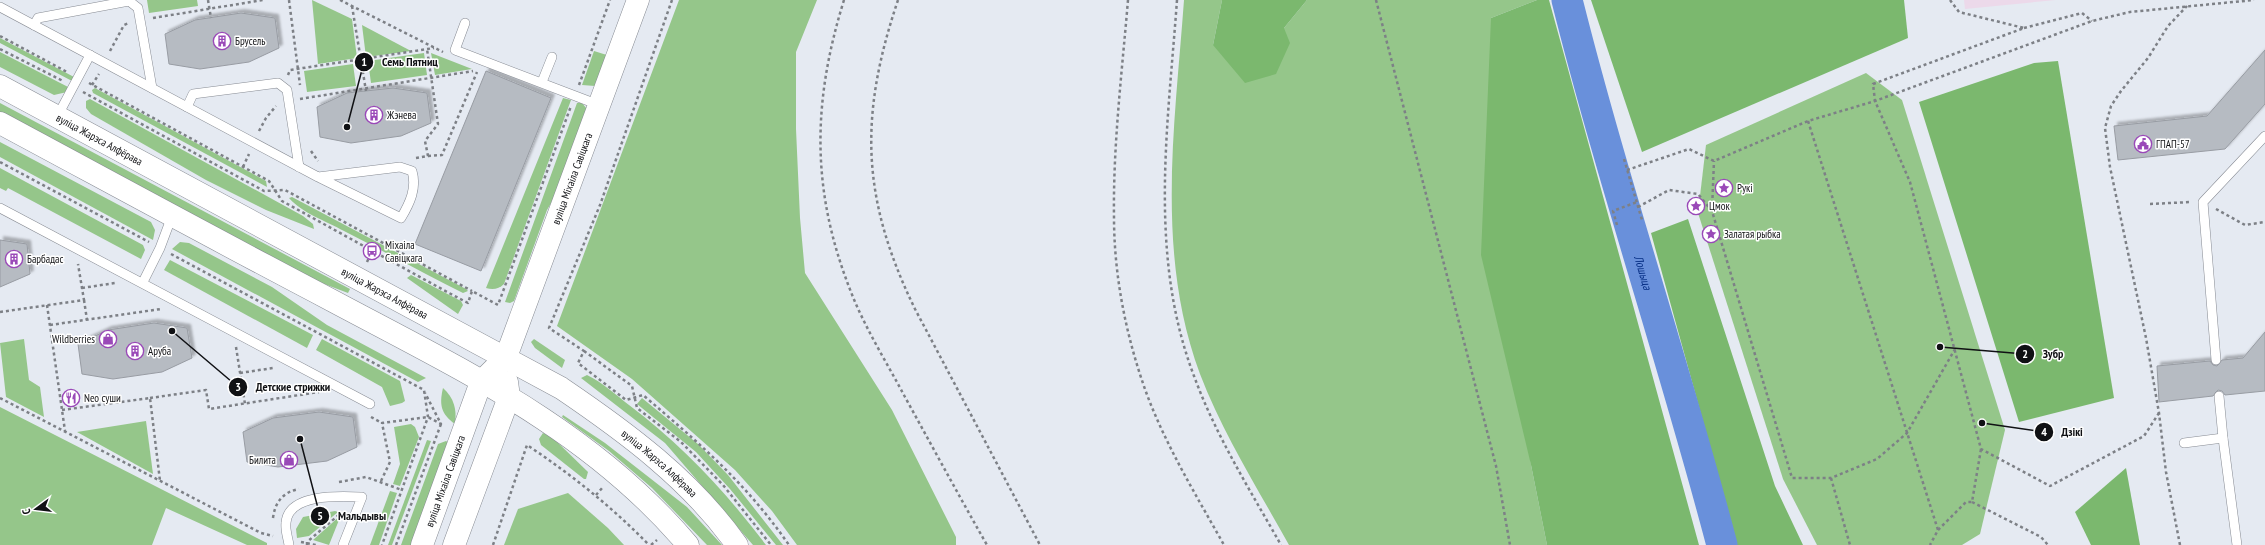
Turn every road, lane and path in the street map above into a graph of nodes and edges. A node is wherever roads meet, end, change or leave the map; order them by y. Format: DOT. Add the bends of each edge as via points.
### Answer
graph roads {
  1 [pos="208,0"];
  2 [pos="263,0"];
  3 [pos="289,0"];
  4 [pos="340,0"];
  5 [pos="610,0"];
  6 [pos="638,0"];
  7 [pos="672,0"];
  8 [pos="844,0"];
  9 [pos="898,0"];
  10 [pos="1128,0"];
  11 [pos="1177,0"];
  12 [pos="1376,0"];
  13 [pos="1950,0"];
  14 [pos="2254,0"];
  15 [pos="352,6"];
  16 [pos="2187,6"];
  17 [pos="0,7"];
  18 [pos="209,9"];
  19 [pos="211,18"];
  20 [pos="140,20"];
  21 [pos="2092,21"];
  22 [pos="465,23"];
  23 [pos="34,25"];
  24 [pos="2024,28"];
  25 [pos="0,36"];
  26 [pos="435,48"];
  27 [pos="0,49"];
  28 [pos="427,49"];
  29 [pos="447,54"];
  30 [pos="90,55"];
  31 [pos="552,57"];
  32 [pos="361,59"];
  33 [pos="104,62"];
  34 [pos="472,67"];
  35 [pos="297,69"];
  36 [pos="478,70"];
  37 [pos="79,78"];
  38 [pos="432,78"];
  39 [pos="542,82"];
  40 [pos="92,85"];
  41 [pos="0,86"];
  42 [pos="282,86"];
  43 [pos="74,87"];
  44 [pos="152,88"];
  45 [pos="366,90"];
  46 [pos="575,95"];
  47 [pos="302,98"];
  48 [pos="288,100"];
  49 [pos="1875,101"];
  50 [pos="599,105"];
  51 [pos="304,106"];
  52 [pos="187,107"];
  53 [pos="57,117"];
  54 [pos="1808,121"];
  55 [pos="0,123"];
  56 [pos="2265,136"];
  57 [pos="254,142"];
  58 [pos="310,145"];
  59 [pos="428,156"];
  60 [pos="413,158"];
  61 [pos="1624,159"];
  62 [pos="1714,161"];
  63 [pos="0,162"];
  64 [pos="325,164"];
  65 [pos="243,167"];
  66 [pos="299,167"];
  67 [pos="1627,170"];
  68 [pos="318,177"];
  69 [pos="275,190"];
  70 [pos="1637,202"];
  71 [pos="1638,207"];
  72 [pos="0,208"];
  73 [pos="1712,211"];
  74 [pos="10,213"];
  75 [pos="0,214"];
  76 [pos="172,216"];
  77 [pos="1642,220"];
  78 [pos="1617,225"];
  79 [pos="160,248"];
  80 [pos="84,266"];
  81 [pos="110,280"];
  82 [pos="142,282"];
  83 [pos="82,288"];
  84 [pos="472,291"];
  85 [pos="84,300"];
  86 [pos="47,305"];
  87 [pos="167,308"];
  88 [pos="0,312"];
  89 [pos="87,320"];
  90 [pos="50,325"];
  91 [pos="229,343"];
  92 [pos="236,347"];
  93 [pos="1955,348"];
  94 [pos="242,351"];
  95 [pos="584,351"];
  96 [pos="506,357"];
  97 [pos="2216,360"];
  98 [pos="269,364"];
  99 [pos="240,373"];
  100 [pos="481,382"];
  101 [pos="424,390"];
  102 [pos="322,391"];
  103 [pos="0,393"];
  104 [pos="2219,396"];
  105 [pos="508,397"];
  106 [pos="634,397"];
  107 [pos="0,398"];
  108 [pos="150,398"];
  109 [pos="245,404"];
  110 [pos="370,404"];
  111 [pos="62,410"];
  112 [pos="2159,413"];
  113 [pos="368,416"];
  114 [pos="428,417"];
  115 [pos="382,423"];
  116 [pos="441,424"];
  117 [pos="65,432"];
  118 [pos="1907,433"];
  119 [pos="2223,438"];
  120 [pos="2184,443"];
  121 [pos="1981,450"];
  122 [pos="1831,478"];
  123 [pos="160,481"];
  124 [pos="381,481"];
  125 [pos="1972,502"];
  126 [pos="338,508"];
  127 [pos="343,511"];
  128 [pos="345,518"];
  129 [pos="1938,530"];
  130 [pos="273,536"];
  131 [pos="289,545"];
  132 [pos="308,545"];
  133 [pos="343,545"];
  134 [pos="382,545"];
  135 [pos="396,545"];
  136 [pos="422,545"];
  137 [pos="454,545"];
  138 [pos="493,545"];
  139 [pos="649,545"];
  140 [pos="688,545"];
  141 [pos="737,545"];
  142 [pos="770,545"];
  143 [pos="789,545"];
  144 [pos="987,545"];
  145 [pos="1040,545"];
  146 [pos="1224,545"];
  147 [pos="1281,545"];
  148 [pos="1510,545"];
  149 [pos="1850,545"];
  150 [pos="1930,545"];
  151 [pos="2048,545"];
  152 [pos="2180,545"];
  153 [pos="2237,545"];
  1 -- 18 [label="path"];
  2 -- 18 [label="path"];
  3 -- 35 [label="path"];
  4 -- 15 [label="path"];
  5 -- 46 [label="path"];
  6 -- 50 [label="main road, вуліца Міхаіла Савіцкага"];
  7 -- 95 [label="path" via="600,205 548,328"];
  8 -- 144 [label="path" via="823,82 820,125 822,182 836,253 851,294 870,332"];
  9 -- 145 [label="path" via="881,52 874,89 871,127 872,164 885,238 898,274 915,309"];
  10 -- 146 [label="path" via="1114,182 1114,218 1120,289 1135,358 1157,418 1175,457"];
  11 -- 147 [label="path" via="1164,184 1164,236 1169,281 1183,344 1205,405"];
  12 -- 148 [label="path" via="1496,466"];
  13 -- 24 [label="path" via="1959,12"];
  14 -- 16 [label="path"];
  15 -- 26 [label="path"];
  15 -- 32 [label="path"];
  16 -- 21 [label="path" via="2130,12"];
  16 -- 112 [label="path" via="2168,26 2148,58 2121,91 2111,106 2105,128 2110,168"];
  17 -- 23 [label="lane"];
  18 -- 19 [label="path"];
  18 -- 20 [label="path"];
  20 -- 23 [label="lane" via="138,8 129,1 38,18"];
  20 -- 33 [label="path" via="124,25"];
  20 -- 44 [label="lane"];
  21 -- 24 [label="path" via="2082,12"];
  21 -- 49 [label="path"];
  22 -- 39 [label="lane" via="455,50"];
  23 -- 30 [label="lane"];
  24 -- 49 [label="path" via="1873,84"];
  25 -- 37 [label="path"];
  26 -- 28 [label="path"];
  26 -- 29 [label="path"];
  27 -- 43 [label="path"];
  28 -- 32 [label="path"];
  28 -- 38 [label="path"];
  30 -- 33 [label="lane"];
  30 -- 37 [label="lane"];
  31 -- 39 [label="lane"];
  32 -- 35 [label="path"];
  32 -- 45 [label="path"];
  33 -- 40 [label="path"];
  33 -- 44 [label="lane"];
  34 -- 36 [label="path"];
  35 -- 42 [label="path" via="290,70"];
  35 -- 47 [label="path"];
  36 -- 38 [label="path"];
  36 -- 59 [label="path" via="442,154"];
  37 -- 40 [label="path"];
  37 -- 43 [label="lane"];
  38 -- 45 [label="path"];
  38 -- 59 [label="path" via="438,124 425,141"];
  39 -- 46 [label="lane"];
  40 -- 65 [label="path"];
  41 -- 53 [label="main road, вуліца Жарэса Алфёрава"];
  42 -- 48 [label="lane" via="286,90"];
  42 -- 52 [label="lane" via="278,82 193,94"];
  43 -- 53 [label="lane"];
  43 -- 69 [label="path" via="264,191"];
  44 -- 52 [label="lane"];
  45 -- 47 [label="path"];
  46 -- 50 [label="lane"];
  46 -- 84 [label="path" via="498,305"];
  47 -- 48 [label="path"];
  47 -- 51 [label="path"];
  48 -- 57 [label="path" via="275,106"];
  48 -- 66 [label="lane"];
  49 -- 54 [label="path"];
  49 -- 93 [label="path" via="1910,182"];
  50 -- 96 [label="main road, вуліца Міхаіла Савіцкага"];
  52 -- 57 [label="lane"];
  53 -- 96 [label="main road, вуліца Жарэса Алфёрава"];
  54 -- 62 [label="path"];
  54 -- 118 [label="path"];
  55 -- 76 [label="main road"];
  56 -- 97 [label="lane" via="2203,202"];
  57 -- 65 [label="path"];
  57 -- 66 [label="lane"];
  58 -- 64 [label="path" via="311,153 319,162"];
  59 -- 60 [label="path"];
  61 -- 67 [label="path"];
  62 -- 67 [label="path" via="1689,149"];
  62 -- 73 [label="path"];
  63 -- 79 [label="path"];
  65 -- 69 [label="path" via="269,181"];
  66 -- 68 [label="lane"];
  67 -- 70 [label="path"];
  68 -- 68 [label="lane" via="400,167 412,172 415,183 408,206 401,218"];
  69 -- 84 [label="path" via="285,190"];
  69 -- 84 [label="path" via="282,201 468,303"];
  70 -- 71 [label="path"];
  70 -- 78 [label="path" via="1613,211"];
  71 -- 73 [label="path" via="1670,190 1698,194"];
  71 -- 77 [label="path"];
  72 -- 74 [label="lane"];
  73 -- 122 [label="path" via="1792,478"];
  74 -- 75 [label="lane"];
  74 -- 82 [label="lane"];
  76 -- 79 [label="lane"];
  76 -- 100 [label="main road"];
  79 -- 82 [label="lane"];
  79 -- 101 [label="path"];
  80 -- 83 [label="path" via="78,262"];
  81 -- 83 [label="path" via="117,283"];
  82 -- 110 [label="lane"];
  83 -- 85 [label="path"];
  85 -- 86 [label="path"];
  85 -- 89 [label="path"];
  86 -- 88 [label="path"];
  86 -- 90 [label="path"];
  87 -- 89 [label="path"];
  89 -- 90 [label="path"];
  90 -- 111 [label="path"];
  91 -- 92 [label="path"];
  92 -- 94 [label="path"];
  92 -- 99 [label="path"];
  93 -- 118 [label="path"];
  93 -- 121 [label="path"];
  95 -- 106 [label="path" via="632,386"];
  95 -- 106 [label="path" via="578,363 626,400"];
  96 -- 100 [label="main road, вуліца Міхаіла Савіцкага"];
  96 -- 105 [label="main road, вуліца Міхаіла Савіцкага"];
  96 -- 141 [label="main road, вуліца Жарэса Алфёрава" via="561,388 653,456 698,499"];
  98 -- 99 [label="path" via="275,367"];
  99 -- 109 [label="path"];
  100 -- 105 [label="main road"];
  100 -- 136 [label="main road, вуліца Міхаіла Савіцкага"];
  101 -- 114 [label="path"];
  101 -- 116 [label="path"];
  102 -- 109 [label="path"];
  103 -- 107 [label="path"];
  104 -- 119 [label="lane"];
  105 -- 137 [label="main road, вуліца Міхаіла Савіцкага"];
  105 -- 140 [label="main road" via="529,408 590,451 638,490"];
  106 -- 142 [label="path" via="637,408 680,442 723,485"];
  106 -- 143 [label="path" via="643,395 733,475 767,513"];
  107 -- 117 [label="path"];
  108 -- 109 [label="path" via="206,390 209,409"];
  108 -- 111 [label="path"];
  108 -- 123 [label="path"];
  111 -- 117 [label="path"];
  112 -- 121 [label="path" via="2144,436 2050,486"];
  112 -- 152 [label="path" via="2166,472"];
  113 -- 115 [label="path"];
  114 -- 115 [label="path"];
  114 -- 116 [label="path"];
  114 -- 134 [label="path"];
  115 -- 124 [label="path" via="390,462"];
  116 -- 135 [label="path"];
  117 -- 123 [label="path"];
  118 -- 122 [label="path" via="1877,459"];
  118 -- 129 [label="path"];
  119 -- 120 [label="lane"];
  119 -- 153 [label="lane"];
  121 -- 125 [label="path"];
  122 -- 149 [label="path"];
  123 -- 130 [label="path" via="261,533"];
  125 -- 129 [label="path" via="1966,502"];
  125 -- 151 [label="path" via="2041,537"];
  126 -- 127 [label="path"];
  127 -- 128 [label="path"];
  127 -- 132 [label="path" via="307,542"];
  129 -- 150 [label="path"];
  131 -- 133 [label="lane" via="286,524 295,505 337,496 362,497"];
  138 -- 139 [label="path" via="527,445 566,470 606,503"];
}
